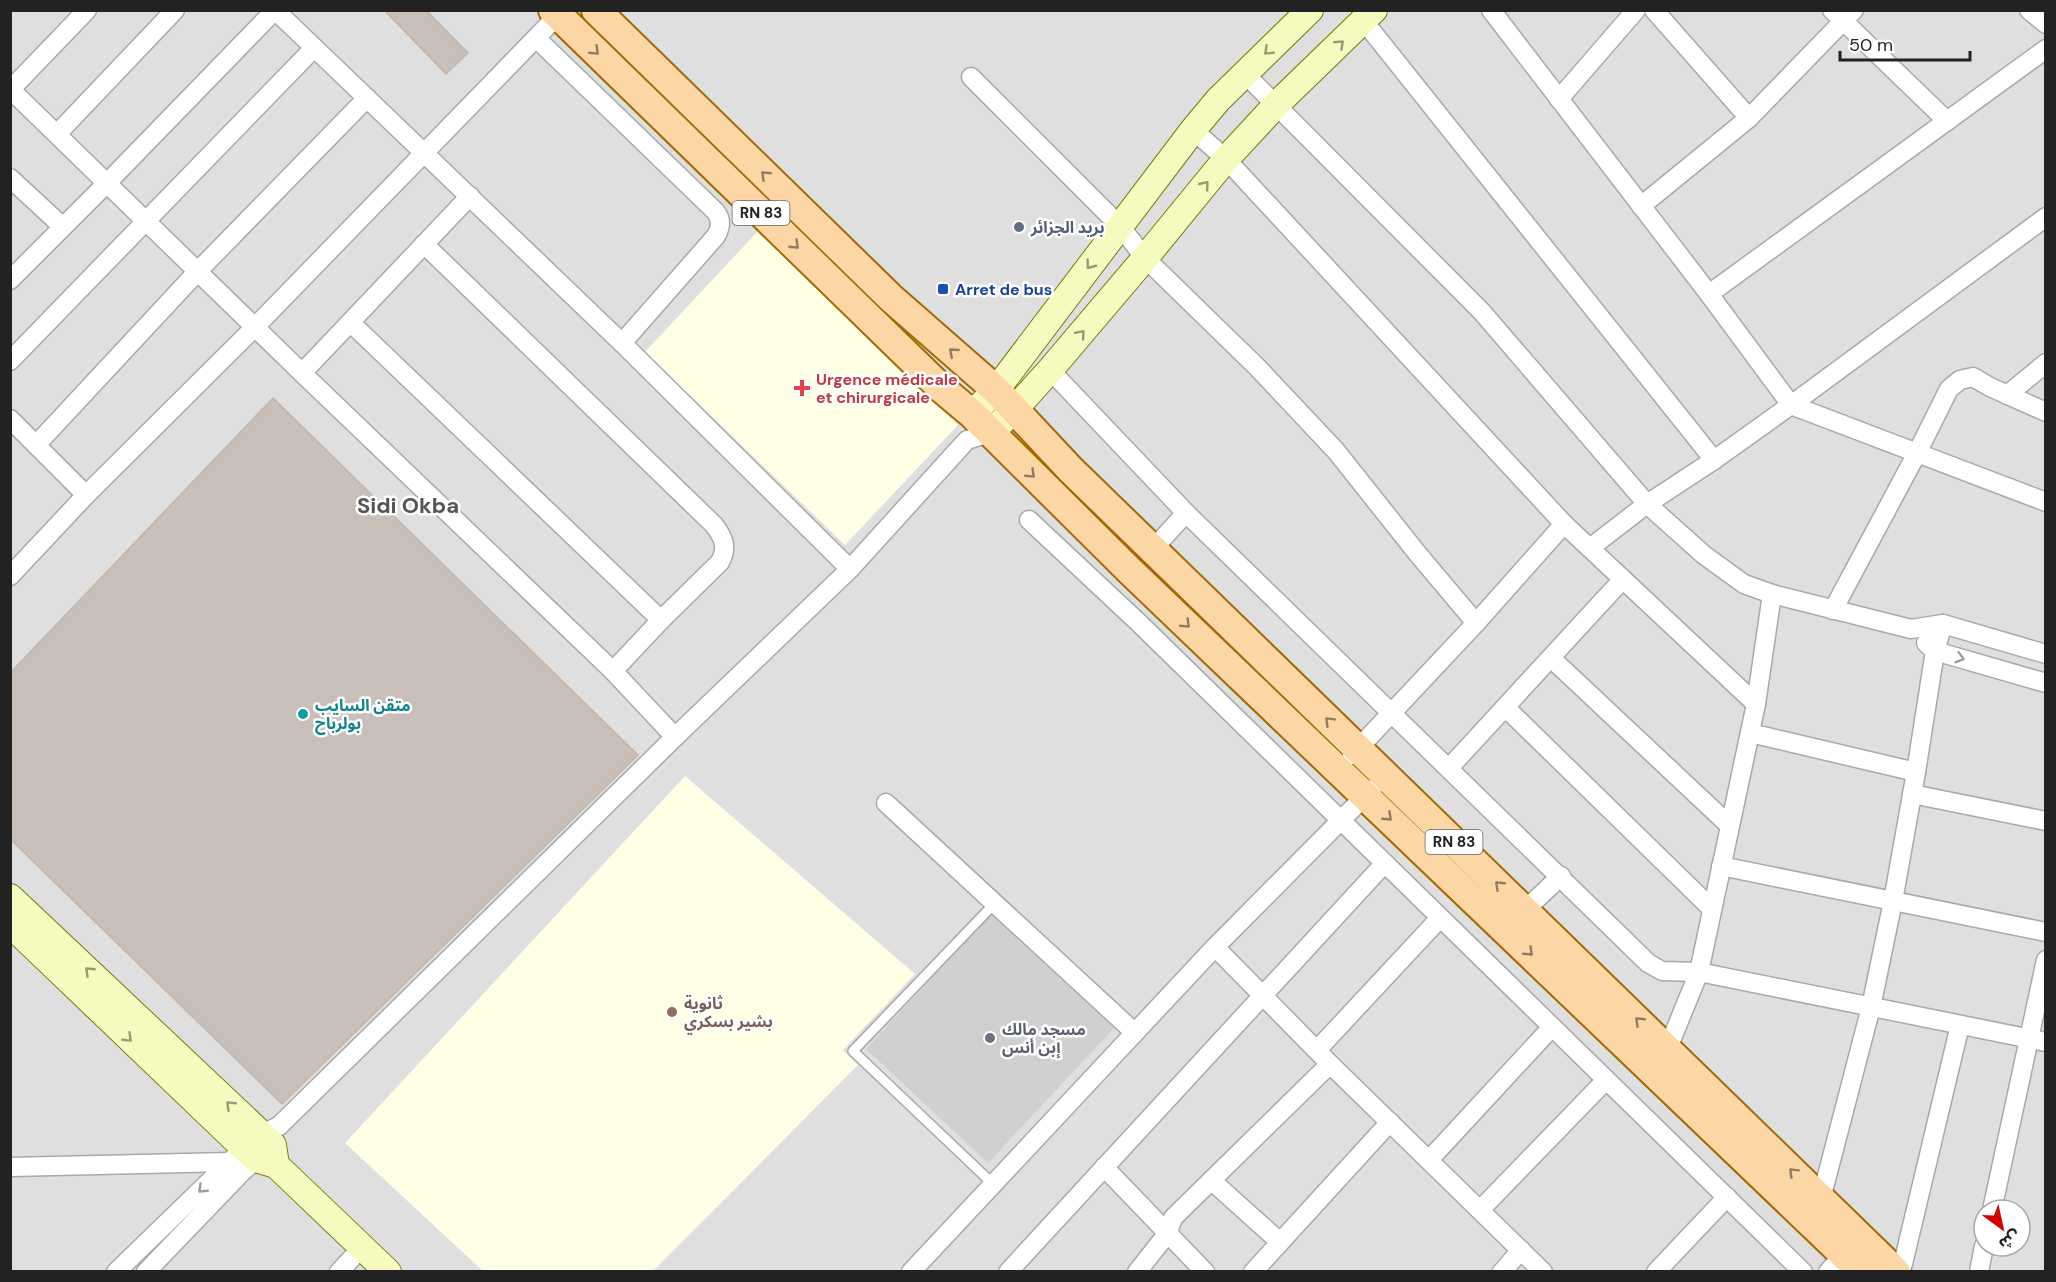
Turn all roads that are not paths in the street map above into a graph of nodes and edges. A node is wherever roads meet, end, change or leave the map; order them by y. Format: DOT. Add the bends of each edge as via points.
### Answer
graph roads {
  1 [pos="87,10"];
  2 [pos="175,10"];
  3 [pos="275,10"];
  4 [pos="596,10"];
  5 [pos="1310,10"];
  6 [pos="1491,10"];
  7 [pos="1636,10"];
  8 [pos="1654,10"];
  9 [pos="2029,10"];
  10 [pos="558,12"];
  11 [pos="1843,14"];
  12 [pos="1369,15"];
  13 [pos="2046,24"];
  14 [pos="536,38"];
  15 [pos="314,48"];
  16 [pos="2046,49"];
  17 [pos="1245,74"];
  18 [pos="971,77"];
  19 [pos="11,89"];
  20 [pos="367,98"];
  21 [pos="1559,99"];
  22 [pos="1276,105"];
  23 [pos="1749,118"];
  24 [pos="1947,121"];
  25 [pos="1193,130"];
  26 [pos="57,134"];
  27 [pos="424,152"];
  28 [pos="1226,159"];
  29 [pos="10,178"];
  30 [pos="107,183"];
  31 [pos="470,196"];
  32 [pos="1641,206"];
  33 [pos="2046,218"];
  34 [pos="146,220"];
  35 [pos="1120,226"];
  36 [pos="63,227"];
  37 [pos="424,244"];
  38 [pos="1145,258"];
  39 [pos="198,271"];
  40 [pos="10,280"];
  41 [pos="1709,294"];
  42 [pos="891,298"];
  43 [pos="872,320"];
  44 [pos="351,323"];
  45 [pos="255,327"];
  46 [pos="622,343"];
  47 [pos="10,361"];
  48 [pos="2046,363"];
  49 [pos="1050,370"];
  50 [pos="302,373"];
  51 [pos="2007,395"];
  52 [pos="1005,400"];
  53 [pos="1791,405"];
  54 [pos="2046,412"];
  55 [pos="10,419"];
  56 [pos="976,429"];
  57 [pos="36,445"];
  58 [pos="1917,453"];
  59 [pos="1714,460"];
  60 [pos="86,495"];
  61 [pos="2046,502"];
  62 [pos="1647,504"];
  63 [pos="1186,513"];
  64 [pos="1029,520"];
  65 [pos="1564,524"];
  66 [pos="1590,548"];
  67 [pos="1153,549"];
  68 [pos="850,569"];
  69 [pos="10,576"];
  70 [pos="1623,579"];
  71 [pos="1772,594"];
  72 [pos="1161,600"];
  73 [pos="1833,610"];
  74 [pos="661,620"];
  75 [pos="1139,623"];
  76 [pos="1476,623"];
  77 [pos="1942,624"];
  78 [pos="1911,630"];
  79 [pos="1935,651"];
  80 [pos="2046,654"];
  81 [pos="1551,658"];
  82 [pos="613,671"];
  83 [pos="2046,683"];
  84 [pos="1756,704"];
  85 [pos="1504,707"];
  86 [pos="1391,712"];
  87 [pos="1750,733"];
  88 [pos="675,736"];
  89 [pos="1357,749"];
  90 [pos="1449,768"];
  91 [pos="1338,770"];
  92 [pos="1916,772"];
  93 [pos="1385,774"];
  94 [pos="1912,794"];
  95 [pos="1365,795"];
  96 [pos="886,803"];
  97 [pos="1340,820"];
  98 [pos="2046,821"];
  99 [pos="1730,826"];
  100 [pos="1384,864"];
  101 [pos="1721,866"];
  102 [pos="1561,876"];
  103 [pos="10,897"];
  104 [pos="1893,901"];
  105 [pos="995,903"];
  106 [pos="1712,909"];
  107 [pos="1526,910"];
  108 [pos="1440,918"];
  109 [pos="10,924"];
  110 [pos="2046,932"];
  111 [pos="1215,947"];
  112 [pos="2046,960"];
  113 [pos="1699,972"];
  114 [pos="1262,996"];
  115 [pos="1871,1007"];
  116 [pos="1960,1025"];
  117 [pos="1552,1027"];
  118 [pos="1134,1032"];
  119 [pos="2038,1041"];
  120 [pos="1668,1048"];
  121 [pos="1317,1050"];
  122 [pos="1330,1064"];
  123 [pos="1606,1080"];
  124 [pos="1390,1122"];
  125 [pos="260,1149"];
  126 [pos="1429,1160"];
  127 [pos="10,1167"];
  128 [pos="1104,1167"];
  129 [pos="1212,1181"];
  130 [pos="993,1184"];
  131 [pos="1727,1197"];
  132 [pos="1995,1198"];
  133 [pos="1821,1199"];
  134 [pos="1480,1210"];
  135 [pos="1167,1234"];
  136 [pos="1280,1242"];
  137 [pos="362,1247"];
  138 [pos="1521,1250"];
  139 [pos="1848,1258"];
  140 [pos="1256,1271"];
  141 [pos="116,1272"];
  142 [pos="146,1272"];
  143 [pos="339,1272"];
  144 [pos="388,1272"];
  145 [pos="911,1272"];
  146 [pos="1008,1272"];
  147 [pos="1137,1272"];
  148 [pos="1205,1272"];
  149 [pos="1502,1272"];
  150 [pos="1543,1272"];
  151 [pos="1656,1272"];
  152 [pos="1803,1272"];
  153 [pos="1896,1272"];
  154 [pos="1901,1272"];
  1 -- 19 [label="street"];
  2 -- 26 [label="street"];
  3 -- 15 [label="street"];
  3 -- 30 [label="street"];
  42 -- 4 [label="main road, RN 83, one-way"];
  5 -- 17 [label="main road, one-way"];
  6 -- 21 [label="street"];
  7 -- 21 [label="street"];
  8 -- 23 [label="street"];
  9 -- 13 [label="street"];
  10 -- 14 [label="street"];
  10 -- 43 [label="main road, RN 83, one-way"];
  11 -- 23 [label="street"];
  11 -- 24 [label="street"];
  22 -- 12 [label="main road, one-way"];
  12 -- 59 [label="street"];
  14 -- 27 [label="street"];
  14 -- 46 [label="street" via="720,218 716,236"];
  15 -- 20 [label="street"];
  15 -- 34 [label="street"];
  16 -- 24 [label="street"];
  17 -- 22 [label="street"];
  17 -- 25 [label="main road"];
  18 -- 35 [label="street"];
  19 -- 26 [label="street"];
  20 -- 27 [label="street"];
  20 -- 39 [label="street"];
  21 -- 32 [label="street"];
  22 -- 28 [label="main road"];
  22 -- 62 [label="street" via="1482,312"];
  23 -- 32 [label="street"];
  24 -- 41 [label="street"];
  25 -- 28 [label="street"];
  25 -- 35 [label="main road"];
  26 -- 30 [label="street"];
  27 -- 31 [label="street"];
  27 -- 45 [label="street"];
  38 -- 28 [label="main road, one-way"];
  28 -- 65 [label="street"];
  29 -- 36 [label="street"];
  30 -- 34 [label="street"];
  30 -- 36 [label="street"];
  31 -- 37 [label="street"];
  31 -- 46 [label="street"];
  32 -- 41 [label="street"];
  33 -- 53 [label="street"];
  34 -- 39 [label="street"];
  34 -- 47 [label="street"];
  35 -- 38 [label="street"];
  35 -- 52 [label="main road, one-way"];
  36 -- 40 [label="street"];
  37 -- 44 [label="street"];
  37 -- 74 [label="street" via="723,536 725,555 720,562"];
  49 -- 38 [label="main road, one-way"];
  38 -- 76 [label="street" via="1336,451"];
  39 -- 45 [label="street"];
  39 -- 57 [label="street"];
  41 -- 53 [label="street"];
  42 -- 43 [label="main road"];
  52 -- 42 [label="main road, RN 83, one-way"];
  43 -- 56 [label="main road, RN 83" via="941,387"];
  44 -- 50 [label="street"];
  44 -- 74 [label="street"];
  45 -- 50 [label="street"];
  45 -- 60 [label="street"];
  46 -- 68 [label="street"];
  48 -- 51 [label="street"];
  49 -- 52 [label="main road"];
  49 -- 63 [label="street"];
  50 -- 82 [label="street"];
  51 -- 54 [label="street"];
  51 -- 58 [label="street" via="1973,377 1960,380 1949,389"];
  52 -- 56 [label="main road"];
  52 -- 67 [label="main road, RN 83"];
  53 -- 58 [label="street"];
  53 -- 59 [label="street"];
  55 -- 57 [label="street"];
  56 -- 68 [label="street"];
  56 -- 72 [label="main road, RN 83, one-way"];
  57 -- 60 [label="street"];
  58 -- 61 [label="street"];
  58 -- 73 [label="street"];
  59 -- 62 [label="street"];
  60 -- 69 [label="street"];
  62 -- 66 [label="street"];
  62 -- 71 [label="street" via="1704,555 1744,584"];
  63 -- 67 [label="street"];
  63 -- 86 [label="street"];
  64 -- 75 [label="street"];
  65 -- 66 [label="street"];
  65 -- 76 [label="street"];
  66 -- 70 [label="street"];
  89 -- 67 [label="main road, RN 83, one-way"];
  68 -- 88 [label="street"];
  70 -- 81 [label="street"];
  70 -- 84 [label="street"];
  71 -- 73 [label="street"];
  71 -- 84 [label="street"];
  72 -- 75 [label="street"];
  72 -- 91 [label="main road, RN 83, one-way"];
  73 -- 78 [label="street"];
  74 -- 82 [label="street"];
  75 -- 97 [label="street"];
  76 -- 86 [label="street"];
  77 -- 78 [label="street"];
  77 -- 79 [label="street"];
  77 -- 80 [label="street"];
  78 -- 79 [label="street"];
  79 -- 83 [label="street, one-way"];
  79 -- 92 [label="street"];
  81 -- 85 [label="street"];
  81 -- 99 [label="street"];
  82 -- 88 [label="street"];
  84 -- 87 [label="street"];
  85 -- 90 [label="street"];
  85 -- 106 [label="street"];
  86 -- 89 [label="street"];
  86 -- 90 [label="street"];
  87 -- 92 [label="street"];
  87 -- 99 [label="street"];
  88 -- 125 [label="street"];
  89 -- 91 [label="street"];
  89 -- 93 [label="main road, RN 83"];
  90 -- 102 [label="street"];
  91 -- 95 [label="main road, RN 83"];
  92 -- 94 [label="street"];
  93 -- 95 [label="street"];
  107 -- 93 [label="main road, RN 83, one-way"];
  94 -- 98 [label="street"];
  94 -- 104 [label="street"];
  95 -- 97 [label="street"];
  95 -- 139 [label="main road, RN 83, one-way"];
  96 -- 105 [label="street"];
  97 -- 100 [label="street"];
  97 -- 111 [label="street"];
  99 -- 101 [label="street"];
  100 -- 108 [label="street"];
  100 -- 114 [label="street"];
  101 -- 104 [label="street"];
  101 -- 106 [label="street"];
  102 -- 107 [label="street"];
  102 -- 113 [label="street" via="1648,963 1662,971"];
  125 -- 103 [label="main road, one-way"];
  104 -- 110 [label="street"];
  104 -- 115 [label="street"];
  105 -- 118 [label="street"];
  105 -- 130 [label="lane" via="853,1051"];
  106 -- 113 [label="street"];
  120 -- 107 [label="main road, RN 83, one-way"];
  108 -- 117 [label="street"];
  108 -- 121 [label="street"];
  109 -- 125 [label="main road, one-way"];
  111 -- 114 [label="street"];
  111 -- 118 [label="street"];
  112 -- 119 [label="street"];
  113 -- 115 [label="street"];
  113 -- 120 [label="street"];
  114 -- 121 [label="street"];
  114 -- 128 [label="street"];
  115 -- 116 [label="street"];
  115 -- 133 [label="street"];
  116 -- 119 [label="street"];
  116 -- 154 [label="street"];
  117 -- 123 [label="street"];
  117 -- 126 [label="street"];
  118 -- 130 [label="street"];
  119 -- 132 [label="street"];
  133 -- 120 [label="main road, RN 83, one-way"];
  121 -- 122 [label="street"];
  122 -- 124 [label="street"];
  122 -- 129 [label="street"];
  123 -- 131 [label="street"];
  123 -- 134 [label="street"];
  124 -- 126 [label="street"];
  124 -- 136 [label="street"];
  125 -- 127 [label="street"];
  125 -- 137 [label="main road"];
  125 -- 141 [label="street, one-way"];
  125 -- 142 [label="street"];
  126 -- 134 [label="street"];
  128 -- 135 [label="street"];
  128 -- 146 [label="street"];
  129 -- 135 [label="street" via="1173,1218"];
  129 -- 136 [label="street"];
  130 -- 145 [label="street"];
  131 -- 151 [label="street"];
  131 -- 152 [label="street"];
  133 -- 139 [label="main road, RN 83"];
  134 -- 138 [label="street"];
  135 -- 147 [label="street"];
  135 -- 148 [label="street"];
  136 -- 140 [label="street"];
  137 -- 143 [label="street"];
  137 -- 144 [label="main road"];
  138 -- 149 [label="street"];
  138 -- 150 [label="street"];
  139 -- 153 [label="main road, RN 83"];
}
